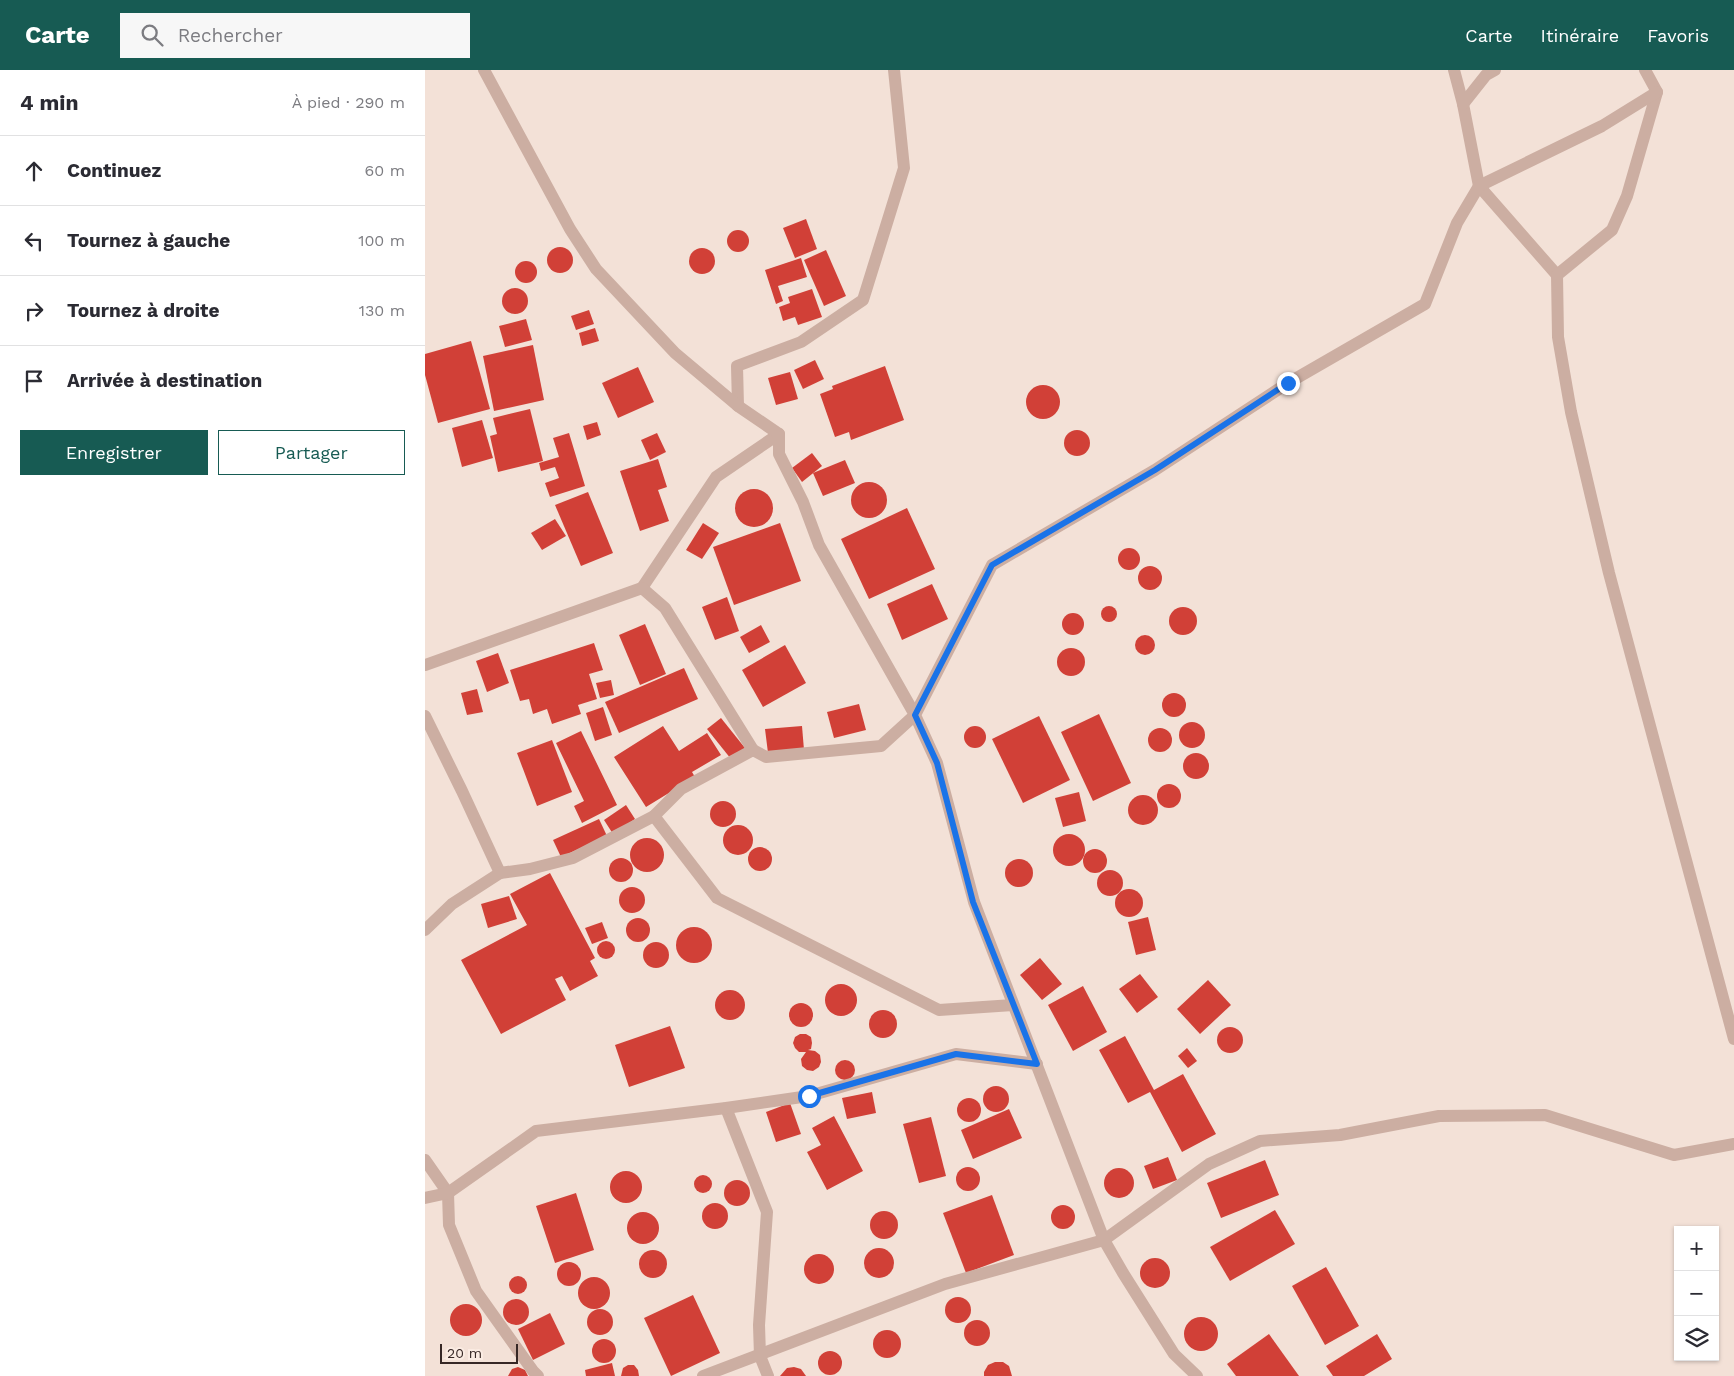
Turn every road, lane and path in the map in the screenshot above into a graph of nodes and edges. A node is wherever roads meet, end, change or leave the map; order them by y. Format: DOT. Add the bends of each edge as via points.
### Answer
graph roads {
  1 [pos="484,70"];
  2 [pos="894,70"];
  3 [pos="1454,70"];
  4 [pos="1495,70"];
  5 [pos="1645,70"];
  6 [pos="1657,92"];
  7 [pos="1463,104"];
  8 [pos="1479,186"];
  9 [pos="1557,275"];
  10 [pos="737,406"];
  11 [pos="779,434"];
  12 [pos="642,588"];
  13 [pos="425,665"];
  14 [pos="915,715"];
  15 [pos="425,716"];
  16 [pos="753,750"];
  17 [pos="653,816"];
  18 [pos="500,873"];
  19 [pos="425,930"];
  20 [pos="1013,1006"];
  21 [pos="1734,1039"];
  22 [pos="1037,1064"];
  23 [pos="726,1108"];
  24 [pos="1734,1144"];
  25 [pos="425,1160"];
  26 [pos="448,1193"];
  27 [pos="425,1198"];
  28 [pos="1104,1240"];
  29 [pos="760,1356"];
  30 [pos="538,1376"];
  31 [pos="703,1376"];
  32 [pos="768,1376"];
  33 [pos="1197,1376"];
  1 -- 10 [label="street" via="596,269 675,353"];
  2 -- 10 [label="street" via="904,168 863,300 801,342 737,366"];
  3 -- 7 [label="street"];
  4 -- 7 [label="street" via="1486,75"];
  5 -- 6 [label="street"];
  6 -- 8 [label="street" via="1602,126"];
  6 -- 9 [label="street" via="1627,196 1611,230"];
  7 -- 8 [label="street"];
  8 -- 9 [label="street"];
  8 -- 14 [label="street" via="1457,223 1425,304 1288,383 1155,470 992,565"];
  9 -- 21 [label="street" via="1558,337 1571,412 1609,573"];
  10 -- 11 [label="street"];
  11 -- 12 [label="street" via="716,477"];
  11 -- 14 [label="street" via="779,454 803,502 819,545"];
  12 -- 13 [label="street"];
  12 -- 16 [label="street" via="665,608"];
  14 -- 16 [label="street" via="881,746 766,757"];
  14 -- 20 [label="street" via="937,763 973,902"];
  15 -- 18 [label="street"];
  16 -- 17 [label="street" via="681,790"];
  17 -- 18 [label="street" via="573,858"];
  17 -- 20 [label="street" via="717,898 939,1010"];
  18 -- 19 [label="street" via="451,904"];
  20 -- 22 [label="street"];
  22 -- 23 [label="street" via="956,1054 809,1096"];
  22 -- 28 [label="street"];
  23 -- 26 [label="street" via="536,1131"];
  23 -- 29 [label="street" via="767,1212 759,1325"];
  24 -- 28 [label="street" via="1674,1155 1545,1115 1439,1116 1339,1135 1260,1141 1209,1164"];
  25 -- 26 [label="street"];
  26 -- 27 [label="street"];
  26 -- 30 [label="street" via="449,1225 476,1291"];
  28 -- 29 [label="street" via="945,1284"];
  28 -- 33 [label="street" via="1174,1354"];
  29 -- 31 [label="street"];
  29 -- 32 [label="street"];
}
